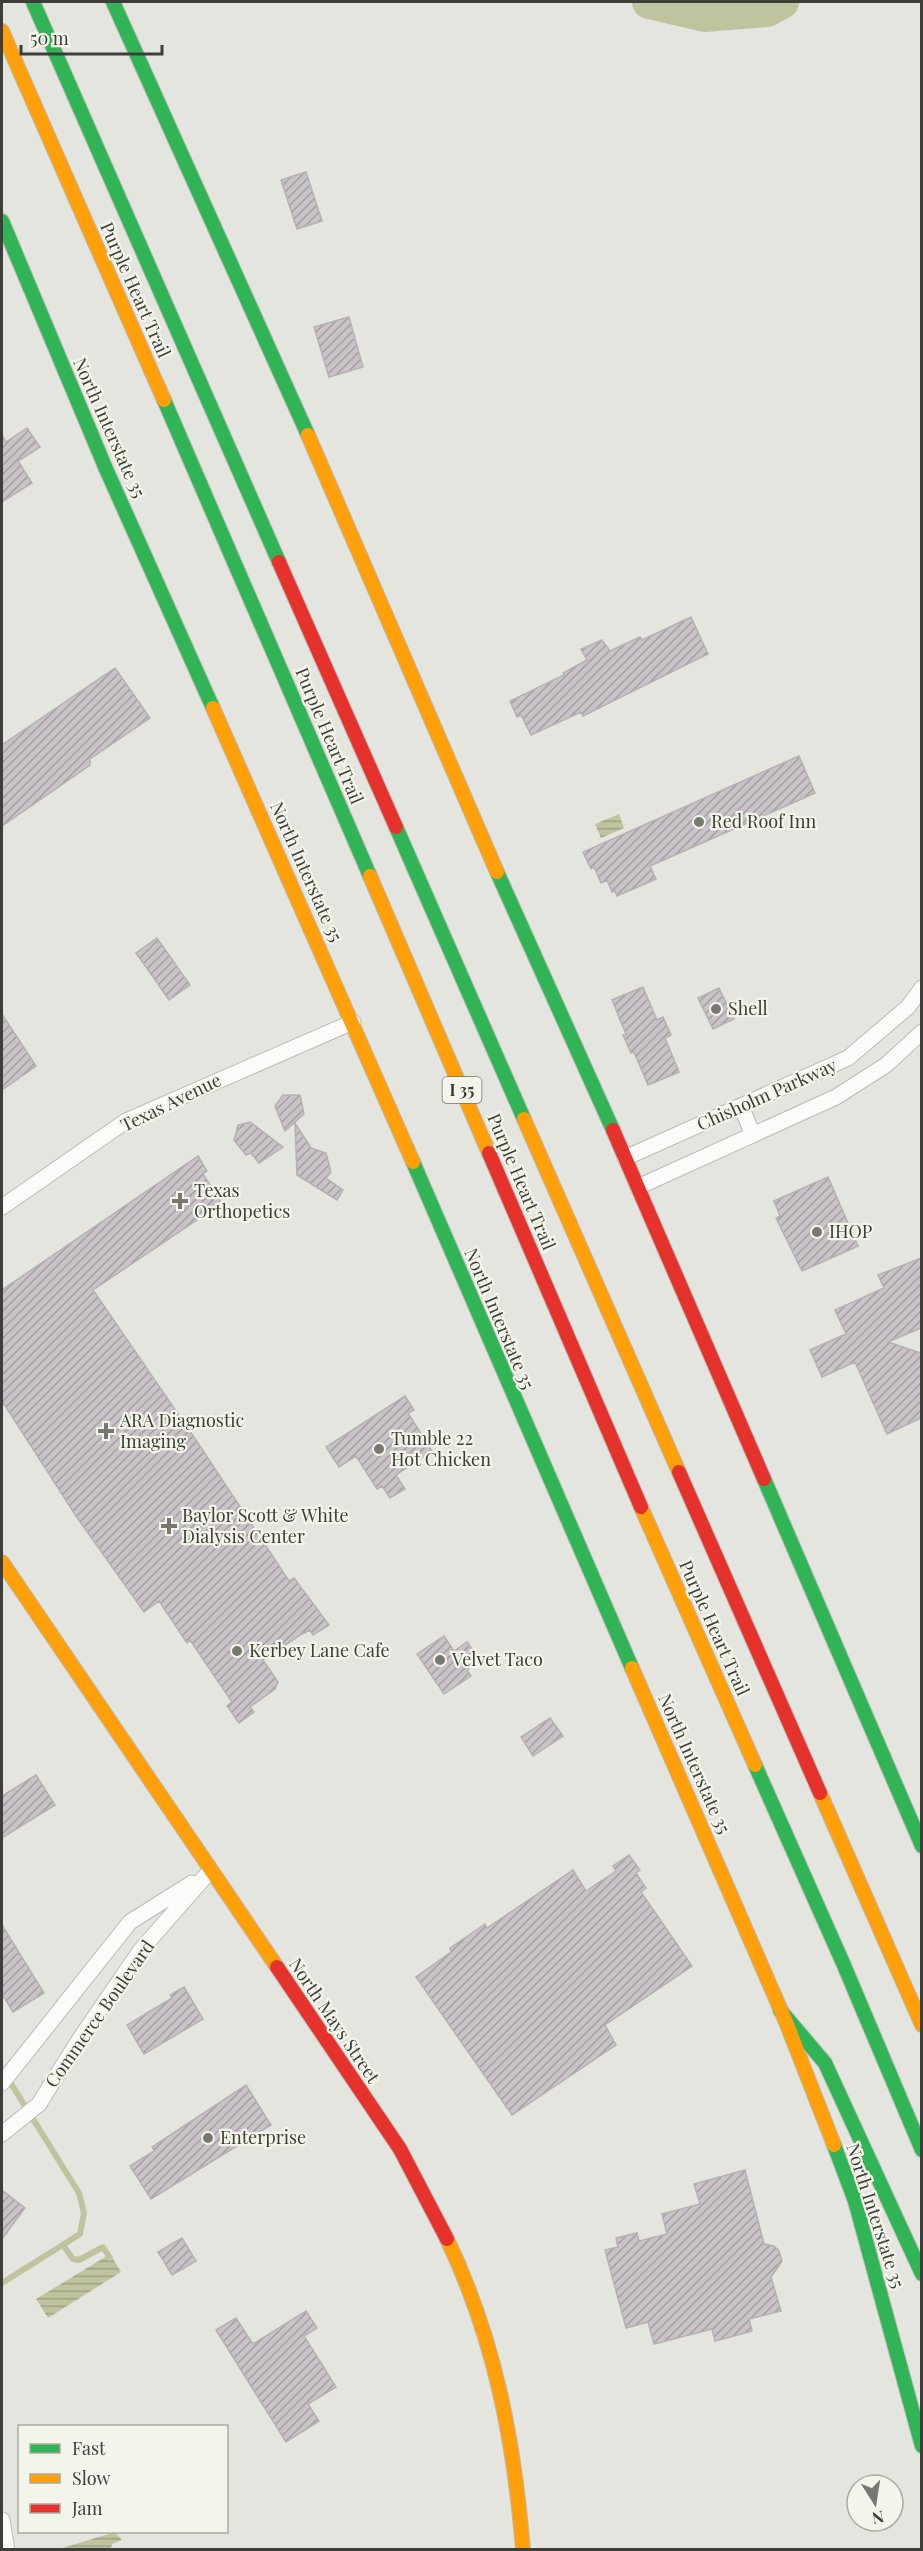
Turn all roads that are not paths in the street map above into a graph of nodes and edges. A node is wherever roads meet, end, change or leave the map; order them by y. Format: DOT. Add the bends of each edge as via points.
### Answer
graph roads {
  1 [pos="33,2"];
  2 [pos="113,2"];
  3 [pos="2,31"];
  4 [pos="2,221"];
  5 [pos="921,988"];
  6 [pos="353,1022"];
  7 [pos="921,1032"];
  8 [pos="741,1106"];
  9 [pos="753,1135"];
  10 [pos="625,1158"];
  11 [pos="638,1187"];
  12 [pos="2,1207"];
  13 [pos="2,1562"];
  14 [pos="921,1846"];
  15 [pos="210,1871"];
  16 [pos="780,2010"];
  17 [pos="921,2025"];
  18 [pos="2,2083"];
  19 [pos="2,2134"];
  20 [pos="921,2150"];
  21 [pos="921,2274"];
  22 [pos="921,2446"];
  23 [pos="2,2520"];
  24 [pos="7,2550"];
  25 [pos="523,2550"];
  1 -- 17 [label="main road, Purple Heart Trail / I 35"];
  2 -- 10 [label="main road" via="346,520 451,769"];
  3 -- 20 [label="main road, Purple Heart Trail / I 35"];
  4 -- 6 [label="main road, North Interstate 35" via="106,469"];
  5 -- 8 [label="street, Chisholm Parkway" via="908,1007 848,1058"];
  6 -- 12 [label="street, Texas Avenue" via="126,1121"];
  6 -- 16 [label="main road, North Interstate 35"];
  7 -- 9 [label="street, Chisholm Parkway" via="886,1065 836,1097"];
  8 -- 9 [label="street"];
  8 -- 10 [label="street, Chisholm Parkway"];
  9 -- 11 [label="street, Chisholm Parkway"];
  10 -- 11 [label="main road"];
  11 -- 14 [label="main road"];
  13 -- 15 [label="main road, North Mays Street"];
  15 -- 18 [label="street, Commerce Boulevard" via="130,1922"];
  15 -- 19 [label="street, Commerce Boulevard" via="140,1951 39,2104"];
  15 -- 25 [label="main road, North Mays Street" via="400,2149 452,2249 490,2349 502,2400"];
  16 -- 21 [label="main road" via="825,2063"];
  16 -- 22 [label="main road, North Interstate 35" via="855,2201"];
  23 -- 24 [label="street"];
}
